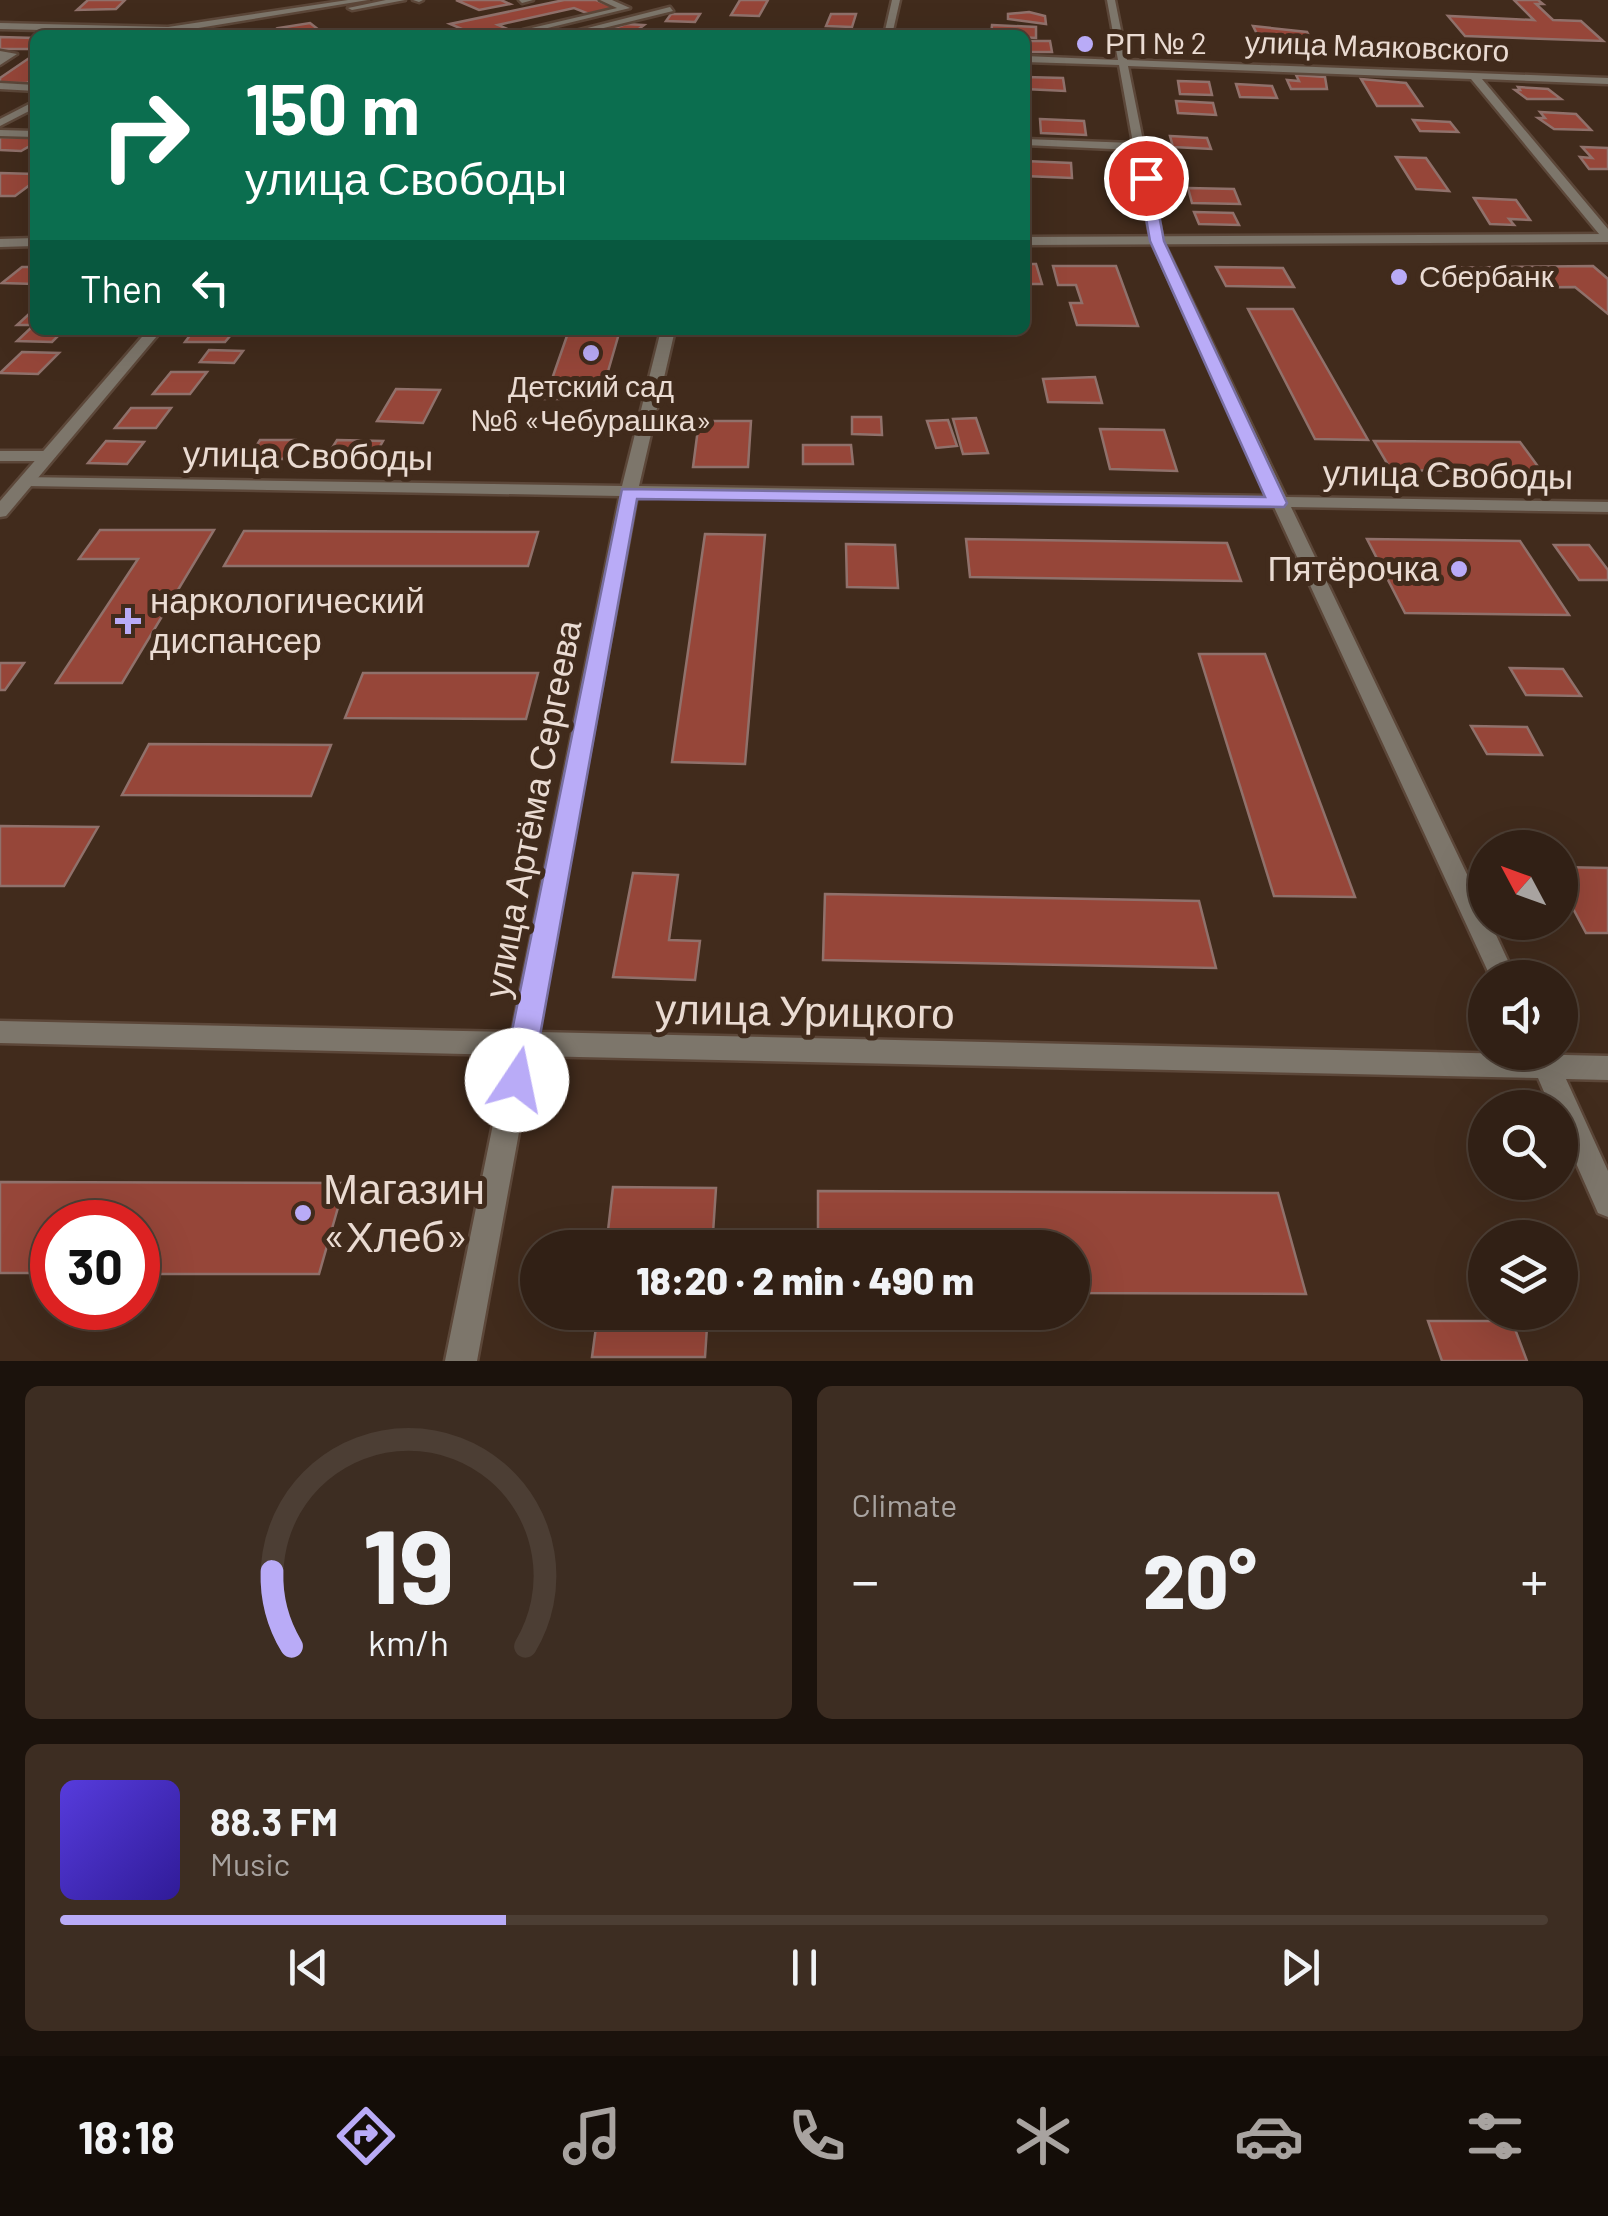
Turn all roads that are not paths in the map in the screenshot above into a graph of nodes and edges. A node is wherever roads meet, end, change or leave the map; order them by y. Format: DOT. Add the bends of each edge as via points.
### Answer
graph roads {
  1 [pos="364,0"];
  2 [pos="401,0"];
  3 [pos="604,0"];
  4 [pos="896,0"];
  5 [pos="1111,0"];
  6 [pos="626,8"];
  7 [pos="670,9"];
  8 [pos="645,16"];
  9 [pos="0,30"];
  10 [pos="169,30"];
  11 [pos="209,30"];
  12 [pos="527,30"];
  13 [pos="585,30"];
  14 [pos="889,30"];
  15 [pos="30,31"];
  16 [pos="30,34"];
  17 [pos="0,54"];
  18 [pos="1030,60"];
  19 [pos="0,62"];
  20 [pos="1122,62"];
  21 [pos="1474,76"];
  22 [pos="1608,81"];
  23 [pos="0,86"];
  24 [pos="30,88"];
  25 [pos="30,107"];
  26 [pos="0,123"];
  27 [pos="0,133"];
  28 [pos="30,134"];
  29 [pos="1030,142"];
  30 [pos="1140,147"];
  31 [pos="1608,238"];
  32 [pos="1030,240"];
  33 [pos="1157,241"];
  34 [pos="0,242"];
  35 [pos="30,242"];
  36 [pos="151,335"];
  37 [pos="667,335"];
  38 [pos="0,456"];
  39 [pos="48,456"];
  40 [pos="27,481"];
  41 [pos="629,493"];
  42 [pos="1278,503"];
  43 [pos="1608,507"];
  44 [pos="0,512"];
  45 [pos="1495,960"];
  46 [pos="0,1032"];
  47 [pos="524,1045"];
  48 [pos="1468,1059"];
  49 [pos="1578,1064"];
  50 [pos="1608,1068"];
  51 [pos="1548,1070"];
  52 [pos="1608,1203"];
  53 [pos="461,1361"];
  1 -- 10 [label="street"];
  2 -- 11 [label="street"];
  3 -- 6 [label="street"];
  4 -- 14 [label="street"];
  5 -- 20 [label="street"];
  6 -- 8 [label="street"];
  6 -- 12 [label="street"];
  7 -- 8 [label="street"];
  8 -- 13 [label="street"];
  9 -- 15 [label="street"];
  9 -- 16 [label="street"];
  17 -- 19 [label="street" via="12,54"];
  18 -- 20 [label="street, улица Маяковского"];
  20 -- 21 [label="street, улица Маяковского"];
  20 -- 30 [label="street"];
  21 -- 22 [label="street, улица Маяковского"];
  21 -- 31 [label="street"];
  23 -- 24 [label="street"];
  25 -- 26 [label="street"];
  27 -- 28 [label="street"];
  29 -- 30 [label="street"];
  30 -- 33 [label="street"];
  31 -- 33 [label="street"];
  32 -- 33 [label="street"];
  33 -- 42 [label="street"];
  34 -- 35 [label="street"];
  36 -- 39 [label="street"];
  37 -- 41 [label="street, улица Артёма Сергеева"];
  38 -- 39 [label="street"];
  39 -- 40 [label="street"];
  40 -- 41 [label="street, улица Свободы"];
  40 -- 44 [label="street"];
  41 -- 42 [label="street, улица Свободы"];
  41 -- 47 [label="street, улица Артёма Сергеева"];
  42 -- 43 [label="street, улица Свободы"];
  42 -- 45 [label="street"];
  46 -- 47 [label="street, улица Урицкого"];
  47 -- 48 [label="street, улица Урицкого"];
  47 -- 53 [label="street, улица Артёма Сергеева"];
  49 -- 50 [label="street, улица Урицкого"];
  51 -- 52 [label="street"];
}
